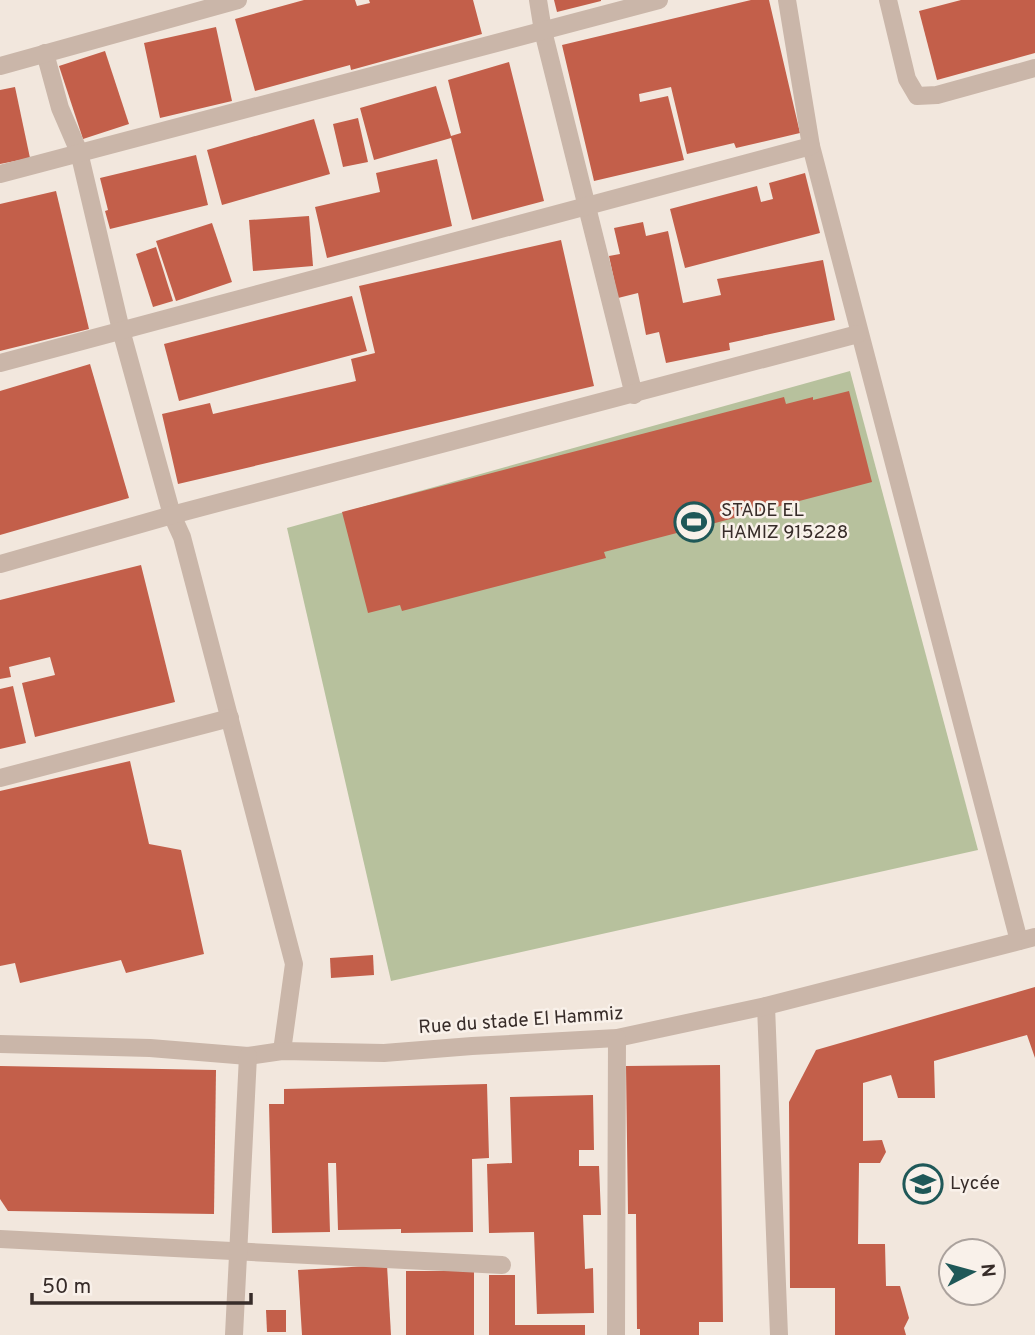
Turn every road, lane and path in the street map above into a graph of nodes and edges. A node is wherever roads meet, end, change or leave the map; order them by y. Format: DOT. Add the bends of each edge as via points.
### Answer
graph roads {
  1 [pos="238,0"];
  2 [pos="538,0"];
  3 [pos="659,0"];
  4 [pos="786,0"];
  5 [pos="888,0"];
  6 [pos="543,31"];
  7 [pos="45,53"];
  8 [pos="0,66"];
  9 [pos="1035,68"];
  10 [pos="811,146"];
  11 [pos="79,152"];
  12 [pos="0,174"];
  13 [pos="585,205"];
  14 [pos="121,330"];
  15 [pos="858,334"];
  16 [pos="0,363"];
  17 [pos="634,395"];
  18 [pos="172,515"];
  19 [pos="0,564"];
  20 [pos="230,718"];
  21 [pos="0,778"];
  22 [pos="1027,939"];
  23 [pos="766,1006"];
  24 [pos="617,1038"];
  25 [pos="0,1044"];
  26 [pos="282,1051"];
  27 [pos="248,1056"];
  28 [pos="0,1239"];
  29 [pos="238,1251"];
  30 [pos="502,1265"];
  31 [pos="234,1335"];
  32 [pos="616,1335"];
  33 [pos="779,1335"];
  1 -- 7 [label="street"];
  2 -- 6 [label="street"];
  3 -- 6 [label="street"];
  4 -- 10 [label="street"];
  5 -- 9 [label="street" via="907,79 917,96 937,95"];
  6 -- 11 [label="street"];
  6 -- 13 [label="street"];
  7 -- 8 [label="street"];
  7 -- 11 [label="street" via="60,108"];
  10 -- 13 [label="street"];
  10 -- 15 [label="street"];
  11 -- 12 [label="street"];
  11 -- 14 [label="street"];
  13 -- 14 [label="street"];
  13 -- 17 [label="street"];
  14 -- 16 [label="street"];
  14 -- 18 [label="street"];
  15 -- 17 [label="street"];
  15 -- 22 [label="street"];
  17 -- 18 [label="street"];
  18 -- 19 [label="street"];
  18 -- 20 [label="street" via="183,537"];
  20 -- 21 [label="street"];
  20 -- 26 [label="street" via="294,964"];
  22 -- 23 [label="street, Rue du stade El Hammiz"];
  23 -- 24 [label="street, Rue du stade El Hammiz"];
  23 -- 33 [label="street"];
  24 -- 26 [label="street, Rue du stade El Hammiz" via="384,1053"];
  24 -- 32 [label="street"];
  25 -- 27 [label="street, Rue du stade El Hammiz"];
  26 -- 27 [label="street, Rue du stade El Hammiz"];
  27 -- 29 [label="street"];
  28 -- 29 [label="street"];
  29 -- 30 [label="street"];
  29 -- 31 [label="street"];
}
